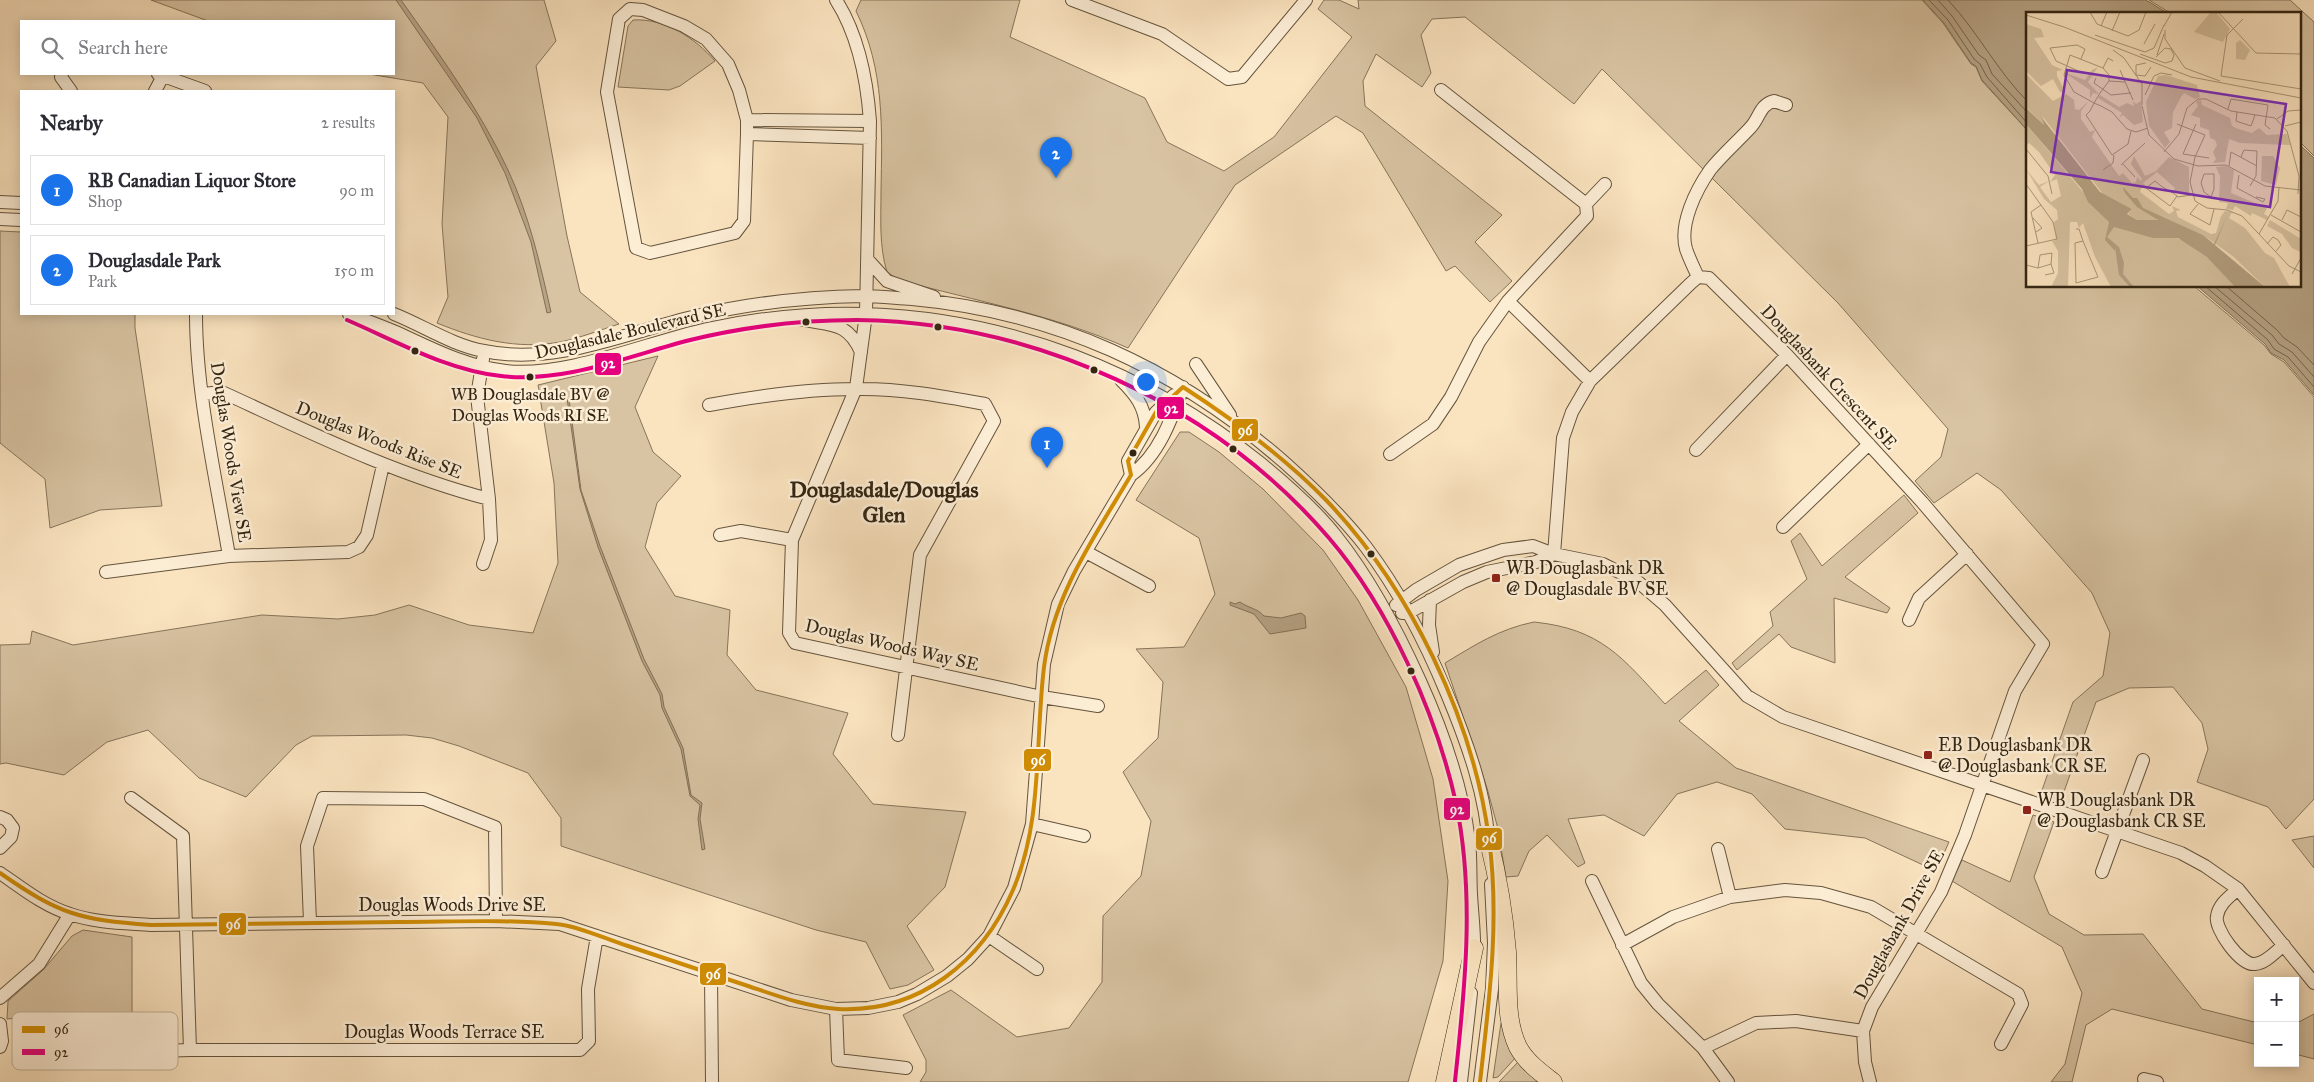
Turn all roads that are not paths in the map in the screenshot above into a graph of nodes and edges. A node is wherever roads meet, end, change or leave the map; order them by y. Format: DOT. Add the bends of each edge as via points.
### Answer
graph roads {
  1 [pos="1072,0"];
  2 [pos="1306,0"];
  3 [pos="840,1"];
  4 [pos="62,75"];
  5 [pos="161,75"];
  6 [pos="70,90"];
  7 [pos="155,90"];
  8 [pos="201,90"];
  9 [pos="1440,90"];
  10 [pos="1786,105"];
  11 [pos="747,120"];
  12 [pos="870,121"];
  13 [pos="748,134"];
  14 [pos="870,138"];
  15 [pos="1605,184"];
  16 [pos="0,202"];
  17 [pos="20,203"];
  18 [pos="1586,204"];
  19 [pos="0,219"];
  20 [pos="20,220"];
  21 [pos="868,260"];
  22 [pos="1698,277"];
  23 [pos="867,296"];
  24 [pos="1508,301"];
  25 [pos="942,302"];
  26 [pos="395,314"];
  27 [pos="866,314"];
  28 [pos="196,315"];
  29 [pos="350,315"];
  30 [pos="789,316"];
  31 [pos="485,352"];
  32 [pos="861,352"];
  33 [pos="1787,356"];
  34 [pos="1196,364"];
  35 [pos="481,367"];
  36 [pos="1115,374"];
  37 [pos="1590,381"];
  38 [pos="1183,387"];
  39 [pos="856,388"];
  40 [pos="203,394"];
  41 [pos="1173,402"];
  42 [pos="709,405"];
  43 [pos="1234,422"];
  44 [pos="1146,427"];
  45 [pos="1869,444"];
  46 [pos="1696,450"];
  47 [pos="1390,454"];
  48 [pos="384,464"];
  49 [pos="1131,475"];
  50 [pos="489,499"];
  51 [pos="1784,527"];
  52 [pos="720,535"];
  53 [pos="792,540"];
  54 [pos="1086,552"];
  55 [pos="1554,554"];
  56 [pos="1967,554"];
  57 [pos="229,556"];
  58 [pos="483,564"];
  59 [pos="106,572"];
  60 [pos="1149,586"];
  61 [pos="1400,600"];
  62 [pos="1430,600"];
  63 [pos="1408,613"];
  64 [pos="1388,614"];
  65 [pos="1909,620"];
  66 [pos="1435,664"];
  67 [pos="907,668"];
  68 [pos="1042,697"];
  69 [pos="1098,706"];
  70 [pos="898,735"];
  71 [pos="2142,760"];
  72 [pos="1983,785"];
  73 [pos="131,798"];
  74 [pos="0,817"];
  75 [pos="1032,824"];
  76 [pos="2116,830"];
  77 [pos="1084,836"];
  78 [pos="1489,842"];
  79 [pos="0,848"];
  80 [pos="1718,849"];
  81 [pos="2102,872"];
  82 [pos="0,873"];
  83 [pos="1592,881"];
  84 [pos="2238,889"];
  85 [pos="1730,897"];
  86 [pos="70,914"];
  87 [pos="496,921"];
  88 [pos="310,922"];
  89 [pos="186,925"];
  90 [pos="1917,933"];
  91 [pos="597,936"];
  92 [pos="990,936"];
  93 [pos="1622,944"];
  94 [pos="2284,945"];
  95 [pos="1474,948"];
  96 [pos="1036,969"];
  97 [pos="711,975"];
  98 [pos="2314,984"];
  99 [pos="0,998"];
  100 [pos="836,1008"];
  101 [pos="0,1024"];
  102 [pos="1863,1031"];
  103 [pos="2001,1044"];
  104 [pos="0,1047"];
  105 [pos="1703,1048"];
  106 [pos="178,1050"];
  107 [pos="190,1050"];
  108 [pos="906,1068"];
  109 [pos="2144,1079"];
  110 [pos="712,1082"];
  111 [pos="1445,1082"];
  112 [pos="1462,1082"];
  113 [pos="1480,1082"];
  114 [pos="1553,1082"];
  115 [pos="1728,1082"];
  116 [pos="1870,1082"];
  117 [pos="2157,1082"];
  1 -- 2 [label="street" via="1162,34 1228,79 1242,78"];
  3 -- 12 [label="street, Douglas Woods Way SE" via="863,65"];
  4 -- 6 [label="street"];
  5 -- 7 [label="street"];
  5 -- 8 [label="street"];
  9 -- 18 [label="street"];
  10 -- 22 [label="street" via="1774,101 1762,107 1752,126 1710,171 1696,196 1684,232 1686,248"];
  11 -- 12 [label="street"];
  11 -- 13 [label="street"];
  11 -- 13 [label="street" via="728,64 706,39 684,26 643,10 630,9 619,19 607,92 636,248 650,253 735,233 744,221"];
  12 -- 14 [label="street, Douglas Woods Way SE"];
  13 -- 14 [label="street"];
  14 -- 21 [label="street, Douglas Woods Way SE"];
  15 -- 18 [label="street"];
  16 -- 17 [label="street"];
  18 -- 24 [label="street" via="1587,216"];
  19 -- 20 [label="street"];
  21 -- 23 [label="street, Douglas Woods Way SE"];
  21 -- 25 [label="street" via="887,281"];
  22 -- 33 [label="street, Douglasbank Crescent SE" via="1709,278"];
  22 -- 37 [label="street"];
  23 -- 25 [label="street, Douglasdale Boulevard SE"];
  23 -- 27 [label="street, Douglas Woods Way SE"];
  23 -- 31 [label="street, Douglasdale Boulevard SE" via="758,303 561,352 522,356"];
  24 -- 37 [label="street"];
  24 -- 47 [label="street" via="1479,342 1434,424"];
  25 -- 38 [label="street, Douglasdale Boulevard SE" via="1071,332 1125,354"];
  26 -- 31 [label="street, Douglasdale Boulevard SE" via="460,345"];
  27 -- 30 [label="street, Douglasdale Boulevard SE"];
  27 -- 32 [label="street, Douglas Woods Way SE"];
  27 -- 36 [label="street, Douglasdale Boulevard SE" via="984,327 1042,343"];
  28 -- 40 [label="street, Douglas Woods View SE"];
  29 -- 35 [label="street, Douglasdale Boulevard SE"];
  30 -- 32 [label="street" via="846,330"];
  30 -- 35 [label="street, Douglasdale Boulevard SE" via="706,330 538,372"];
  31 -- 35 [label="street, Douglas Woods Rise SE"];
  32 -- 39 [label="street, Douglas Woods Way SE"];
  33 -- 45 [label="street, Douglasbank Crescent SE"];
  33 -- 46 [label="street"];
  34 -- 43 [label="street"];
  35 -- 50 [label="street, Douglas Woods Rise SE" via="477,396"];
  36 -- 41 [label="street, Douglasdale Boulevard SE"];
  36 -- 44 [label="street" via="1136,395 1144,410"];
  37 -- 55 [label="street" via="1572,412 1563,438"];
  38 -- 41 [label="street, Douglas Woods Drive SE"];
  38 -- 43 [label="street, Douglasdale Boulevard SE"];
  39 -- 42 [label="street" via="774,393"];
  39 -- 53 [label="street, Douglas Woods Way SE"];
  39 -- 67 [label="street" via="985,404 994,421 920,556"];
  40 -- 48 [label="street, Douglas Woods Rise SE" via="222,392"];
  40 -- 57 [label="street, Douglas Woods View SE"];
  41 -- 44 [label="street, Douglas Woods Drive SE" via="1156,412"];
  41 -- 49 [label="street, Douglas Woods Drive SE" via="1171,422 1142,467"];
  41 -- 64 [label="street, Douglasdale Boulevard SE" via="1237,445 1287,485 1335,534"];
  43 -- 61 [label="street, Douglasdale Boulevard SE" via="1266,446 1330,506 1365,546"];
  44 -- 49 [label="street, Douglas Woods Drive SE" via="1128,461"];
  45 -- 51 [label="street"];
  45 -- 56 [label="street, Douglasbank Crescent SE"];
  48 -- 50 [label="street, Douglas Woods Rise SE" via="444,488"];
  48 -- 57 [label="street, Douglas Woods View SE" via="367,535 359,547 348,552"];
  49 -- 54 [label="street, Douglas Woods Drive SE"];
  50 -- 58 [label="street" via="491,540"];
  52 -- 53 [label="street" via="741,531"];
  53 -- 67 [label="street, Douglas Woods Way SE" via="789,633 795,643"];
  54 -- 60 [label="street"];
  54 -- 68 [label="street, Douglas Woods Drive SE" via="1058,604 1044,664"];
  55 -- 61 [label="street" via="1533,546 1479,557 1459,565"];
  55 -- 62 [label="street" via="1536,562 1486,572"];
  55 -- 72 [label="street" via="1603,564 1637,581 1665,605 1747,696 1783,716"];
  56 -- 65 [label="street" via="1920,598"];
  56 -- 72 [label="street, Douglasbank Crescent SE" via="2043,644 2015,691"];
  57 -- 59 [label="street"];
  61 -- 63 [label="street, Douglasdale Boulevard SE"];
  61 -- 64 [label="street"];
  62 -- 63 [label="street"];
  62 -- 66 [label="street" via="1429,625"];
  63 -- 64 [label="street"];
  63 -- 66 [label="street, Douglasdale Boulevard SE"];
  64 -- 95 [label="street, Douglasdale Boulevard SE" via="1438,721 1455,774 1469,844"];
  66 -- 78 [label="street, Douglasdale Boulevard SE" via="1465,740"];
  67 -- 68 [label="street, Douglas Woods Way SE"];
  67 -- 70 [label="street"];
  68 -- 69 [label="street, Douglas Woods Way SE"];
  68 -- 75 [label="street, Douglas Woods Drive SE"];
  71 -- 76 [label="street"];
  72 -- 76 [label="street"];
  72 -- 90 [label="street, Douglasbank Drive SE" via="1952,867"];
  73 -- 89 [label="street" via="183,836"];
  74 -- 79 [label="street" via="13,828 11,837"];
  75 -- 77 [label="street"];
  75 -- 92 [label="street, Douglas Woods Drive SE" via="1014,888"];
  76 -- 81 [label="street"];
  76 -- 84 [label="street" via="2181,853"];
  78 -- 113 [label="street, Douglasdale Boulevard SE" via="1494,943 1492,989"];
  78 -- 114 [label="highway" via="1500,890 1510,1021 1527,1060"];
  80 -- 85 [label="street"];
  82 -- 86 [label="street, Douglas Woods Drive SE" via="33,896"];
  83 -- 93 [label="street"];
  84 -- 94 [label="street"];
  84 -- 94 [label="street" via="2220,906 2216,918 2218,929 2244,962 2254,965 2266,960"];
  85 -- 90 [label="street" via="1785,890 1821,893 1871,907"];
  85 -- 93 [label="street" via="1673,918"];
  86 -- 89 [label="street, Douglas Woods Drive SE" via="95,920"];
  86 -- 99 [label="street" via="39,964"];
  87 -- 88 [label="street, Douglas Woods Drive SE"];
  87 -- 88 [label="street" via="495,827 424,799 323,798 307,846"];
  87 -- 91 [label="street, Douglas Woods Drive SE" via="560,924"];
  88 -- 89 [label="street, Douglas Woods Drive SE"];
  89 -- 107 [label="street"];
  90 -- 102 [label="street, Douglasbank Drive SE" via="1872,1008"];
  90 -- 103 [label="street" via="2018,994 2022,1004"];
  91 -- 97 [label="street, Douglas Woods Drive SE"];
  91 -- 107 [label="street, Douglas Woods Terrace SE" via="588,989 589,1041 580,1050"];
  92 -- 96 [label="street"];
  92 -- 100 [label="street, Douglas Woods Drive SE" via="947,976 917,994 868,1008"];
  93 -- 105 [label="street" via="1641,983"];
  94 -- 98 [label="street"];
  95 -- 111 [label="highway"];
  95 -- 112 [label="street, Douglasdale Boulevard SE"];
  97 -- 100 [label="street, Douglas Woods Drive SE" via="791,1000"];
  97 -- 110 [label="street"];
  100 -- 108 [label="street" via="838,1060"];
  101 -- 104 [label="street"];
  102 -- 105 [label="street" via="1796,1021 1756,1023"];
  102 -- 116 [label="street, Douglasbank Drive SE"];
  105 -- 115 [label="street"];
  106 -- 107 [label="street, Douglas Woods Terrace SE"];
  109 -- 117 [label="street"];
}
